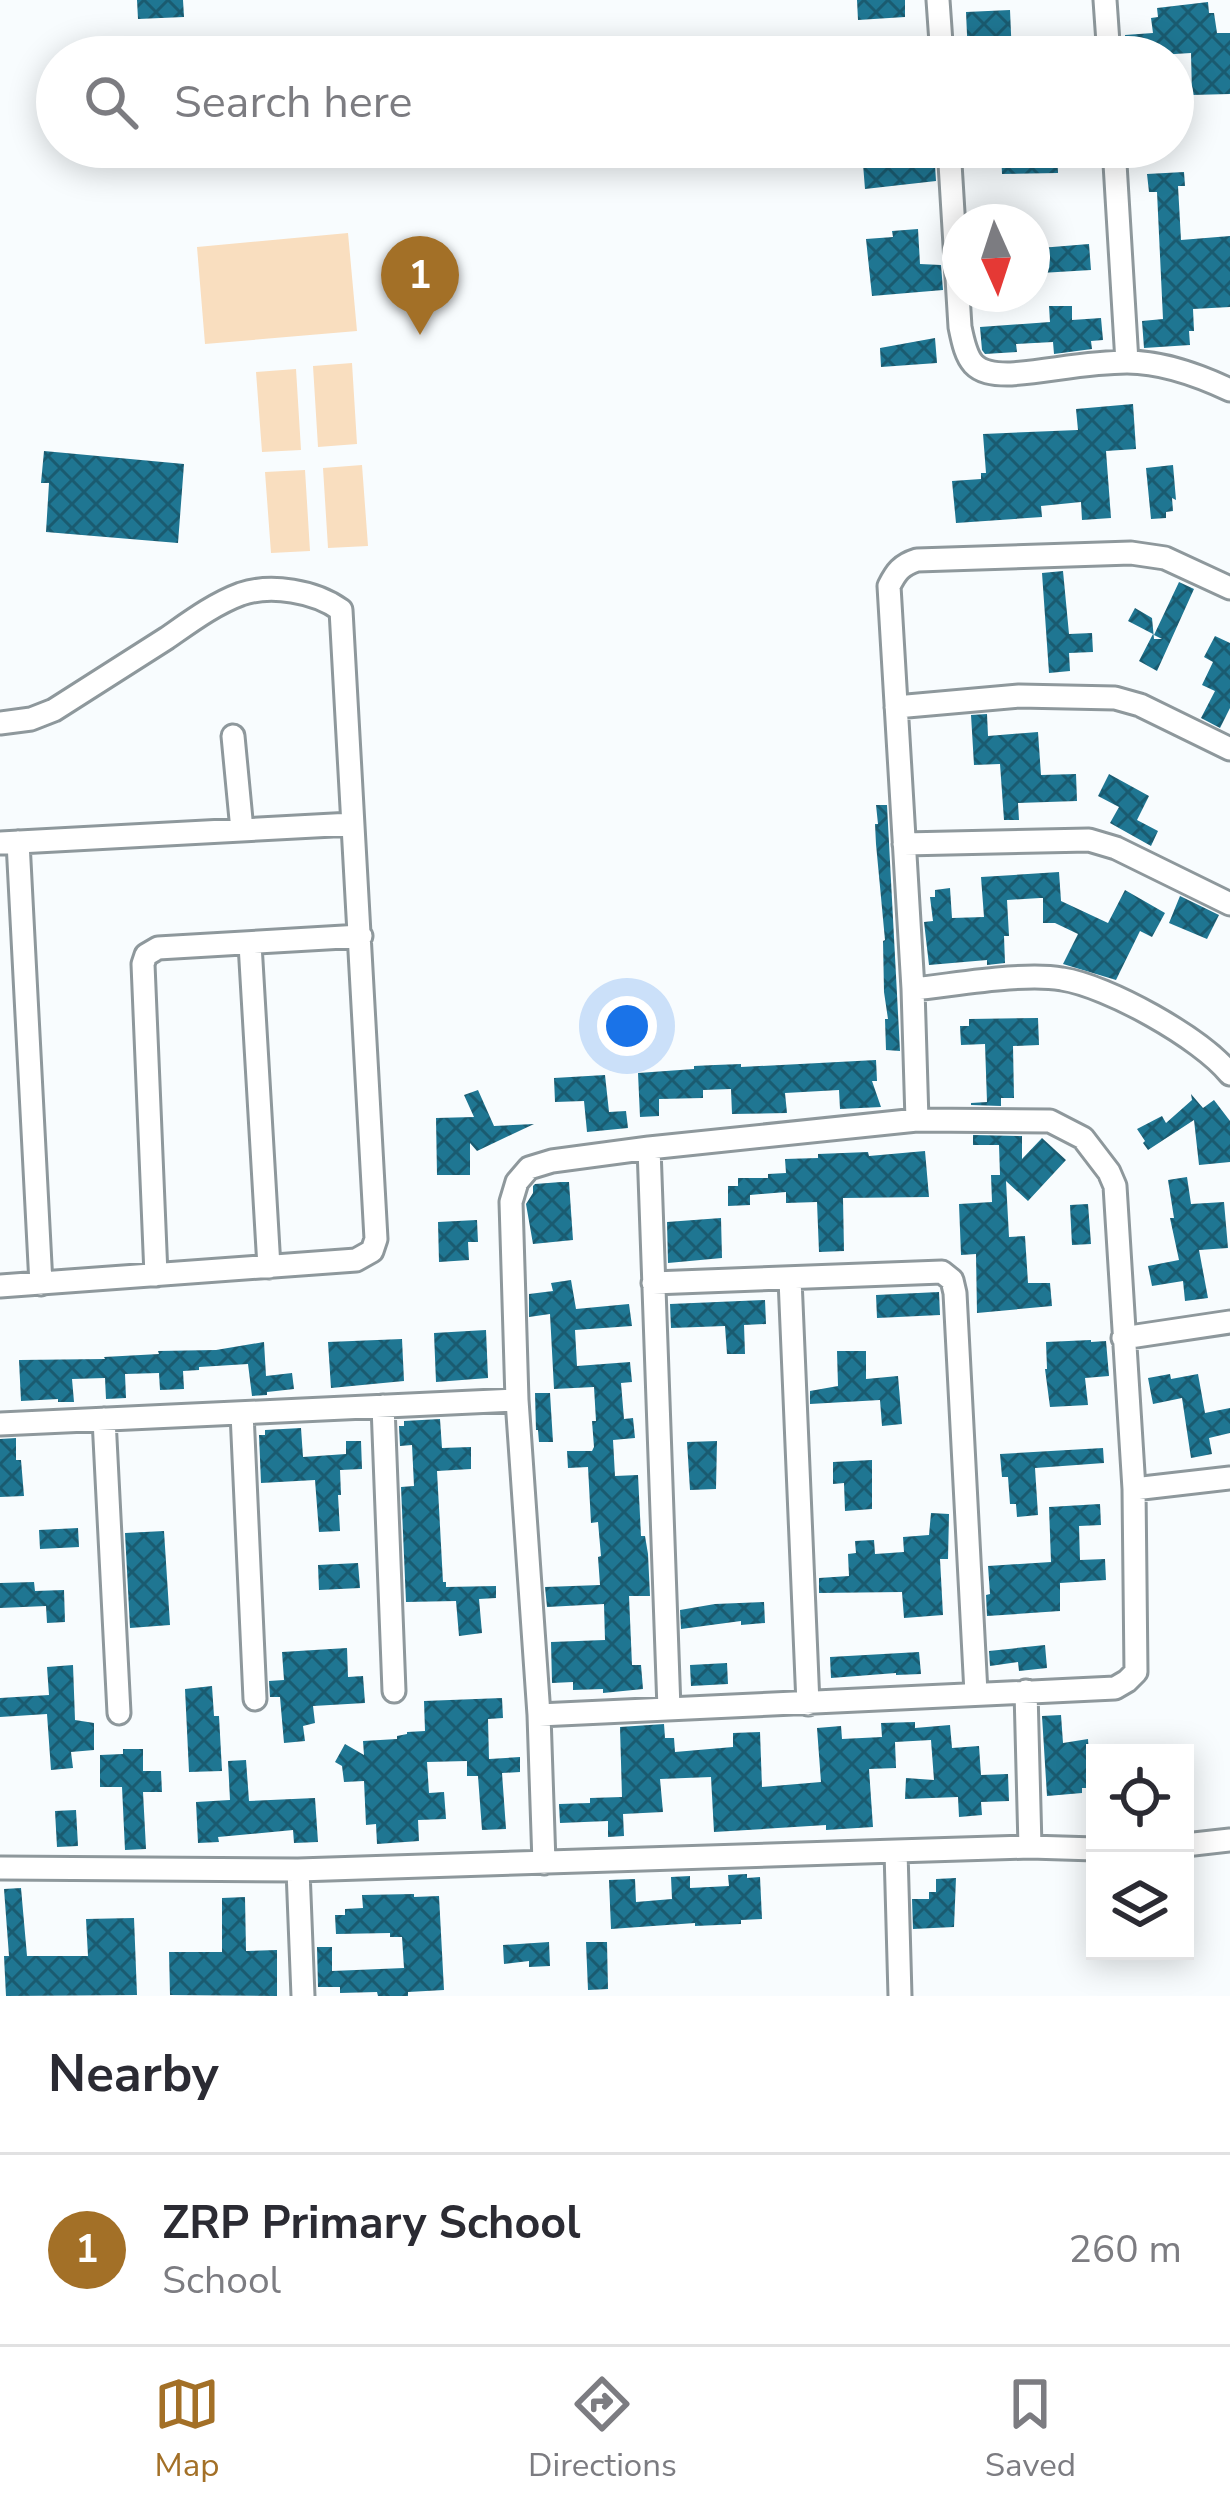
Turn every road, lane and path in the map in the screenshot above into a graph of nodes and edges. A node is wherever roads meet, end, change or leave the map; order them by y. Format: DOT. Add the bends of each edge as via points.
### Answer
graph roads {
  1 [pos="938,0"];
  2 [pos="1105,0"];
  3 [pos="941,36"];
  4 [pos="1107,36"];
  5 [pos="950,168"];
  6 [pos="1115,168"];
  7 [pos="1127,362"];
  8 [pos="1230,390"];
  9 [pos="1230,588"];
  10 [pos="896,707"];
  11 [pos="0,723"];
  12 [pos="233,736"];
  13 [pos="1230,748"];
  14 [pos="352,824"];
  15 [pos="242,830"];
  16 [pos="9,843"];
  17 [pos="904,844"];
  18 [pos="1230,904"];
  19 [pos="361,936"];
  20 [pos="250,944"];
  21 [pos="12,953"];
  22 [pos="913,989"];
  23 [pos="1230,1074"];
  24 [pos="917,1120"];
  25 [pos="649,1148"];
  26 [pos="269,1267"];
  27 [pos="156,1275"];
  28 [pos="790,1280"];
  29 [pos="653,1283"];
  30 [pos="41,1284"];
  31 [pos="0,1286"];
  32 [pos="1230,1322"];
  33 [pos="1123,1338"];
  34 [pos="517,1400"];
  35 [pos="383,1406"];
  36 [pos="242,1413"];
  37 [pos="104,1419"];
  38 [pos="0,1424"];
  39 [pos="1230,1478"];
  40 [pos="1134,1489"];
  41 [pos="394,1691"];
  42 [pos="1026,1691"];
  43 [pos="976,1693"];
  44 [pos="255,1699"];
  45 [pos="808,1704"];
  46 [pos="669,1709"];
  47 [pos="119,1713"];
  48 [pos="539,1715"];
  49 [pos="1230,1840"];
  50 [pos="1194,1844"];
  51 [pos="1030,1846"];
  52 [pos="1086,1849"];
  53 [pos="896,1851"];
  54 [pos="544,1864"];
  55 [pos="0,1868"];
  56 [pos="298,1870"];
  57 [pos="303,1996"];
  58 [pos="900,1996"];
  1 -- 3 [label="street"];
  2 -- 4 [label="street"];
  5 -- 7 [label="street" via="960,327 974,367 1011,374"];
  6 -- 7 [label="street"];
  7 -- 8 [label="street"];
  9 -- 10 [label="street" via="1165,558 1131,553 916,560 889,586"];
  10 -- 13 [label="street" via="1115,698"];
  10 -- 17 [label="street"];
  11 -- 14 [label="street" via="55,710 244,593 301,592 340,610"];
  12 -- 15 [label="street"];
  14 -- 15 [label="street"];
  14 -- 19 [label="street"];
  15 -- 16 [label="street"];
  16 -- 21 [label="street"];
  17 -- 18 [label="street" via="1089,840"];
  17 -- 22 [label="street"];
  19 -- 20 [label="street"];
  19 -- 26 [label="street" via="376,1239 356,1260"];
  20 -- 26 [label="street"];
  20 -- 27 [label="street" via="158,948 142,964"];
  21 -- 30 [label="street"];
  22 -- 23 [label="street" via="1038,978 1080,983 1176,1030"];
  22 -- 24 [label="street"];
  24 -- 25 [label="street"];
  24 -- 33 [label="street" via="1050,1121 1083,1138 1115,1186"];
  25 -- 29 [label="street"];
  25 -- 34 [label="street" via="552,1161 517,1182 510,1221"];
  26 -- 27 [label="street"];
  27 -- 30 [label="street"];
  28 -- 29 [label="street"];
  28 -- 43 [label="street" via="941,1272 952,1280"];
  28 -- 45 [label="street"];
  29 -- 46 [label="street"];
  30 -- 31 [label="street"];
  32 -- 33 [label="street"];
  33 -- 40 [label="street"];
  34 -- 35 [label="street"];
  34 -- 48 [label="street"];
  35 -- 36 [label="street"];
  35 -- 41 [label="street"];
  36 -- 37 [label="street"];
  36 -- 44 [label="street"];
  37 -- 38 [label="street"];
  37 -- 47 [label="street"];
  39 -- 40 [label="street"];
  40 -- 42 [label="street" via="1136,1672 1115,1688"];
  42 -- 43 [label="street"];
  42 -- 51 [label="street"];
  43 -- 45 [label="street"];
  45 -- 46 [label="street"];
  46 -- 48 [label="street"];
  48 -- 54 [label="street"];
  49 -- 50 [label="street"];
  51 -- 52 [label="street"];
  51 -- 53 [label="street"];
  53 -- 54 [label="street"];
  53 -- 58 [label="street"];
  54 -- 56 [label="street"];
  55 -- 56 [label="street"];
  56 -- 57 [label="street"];
}
